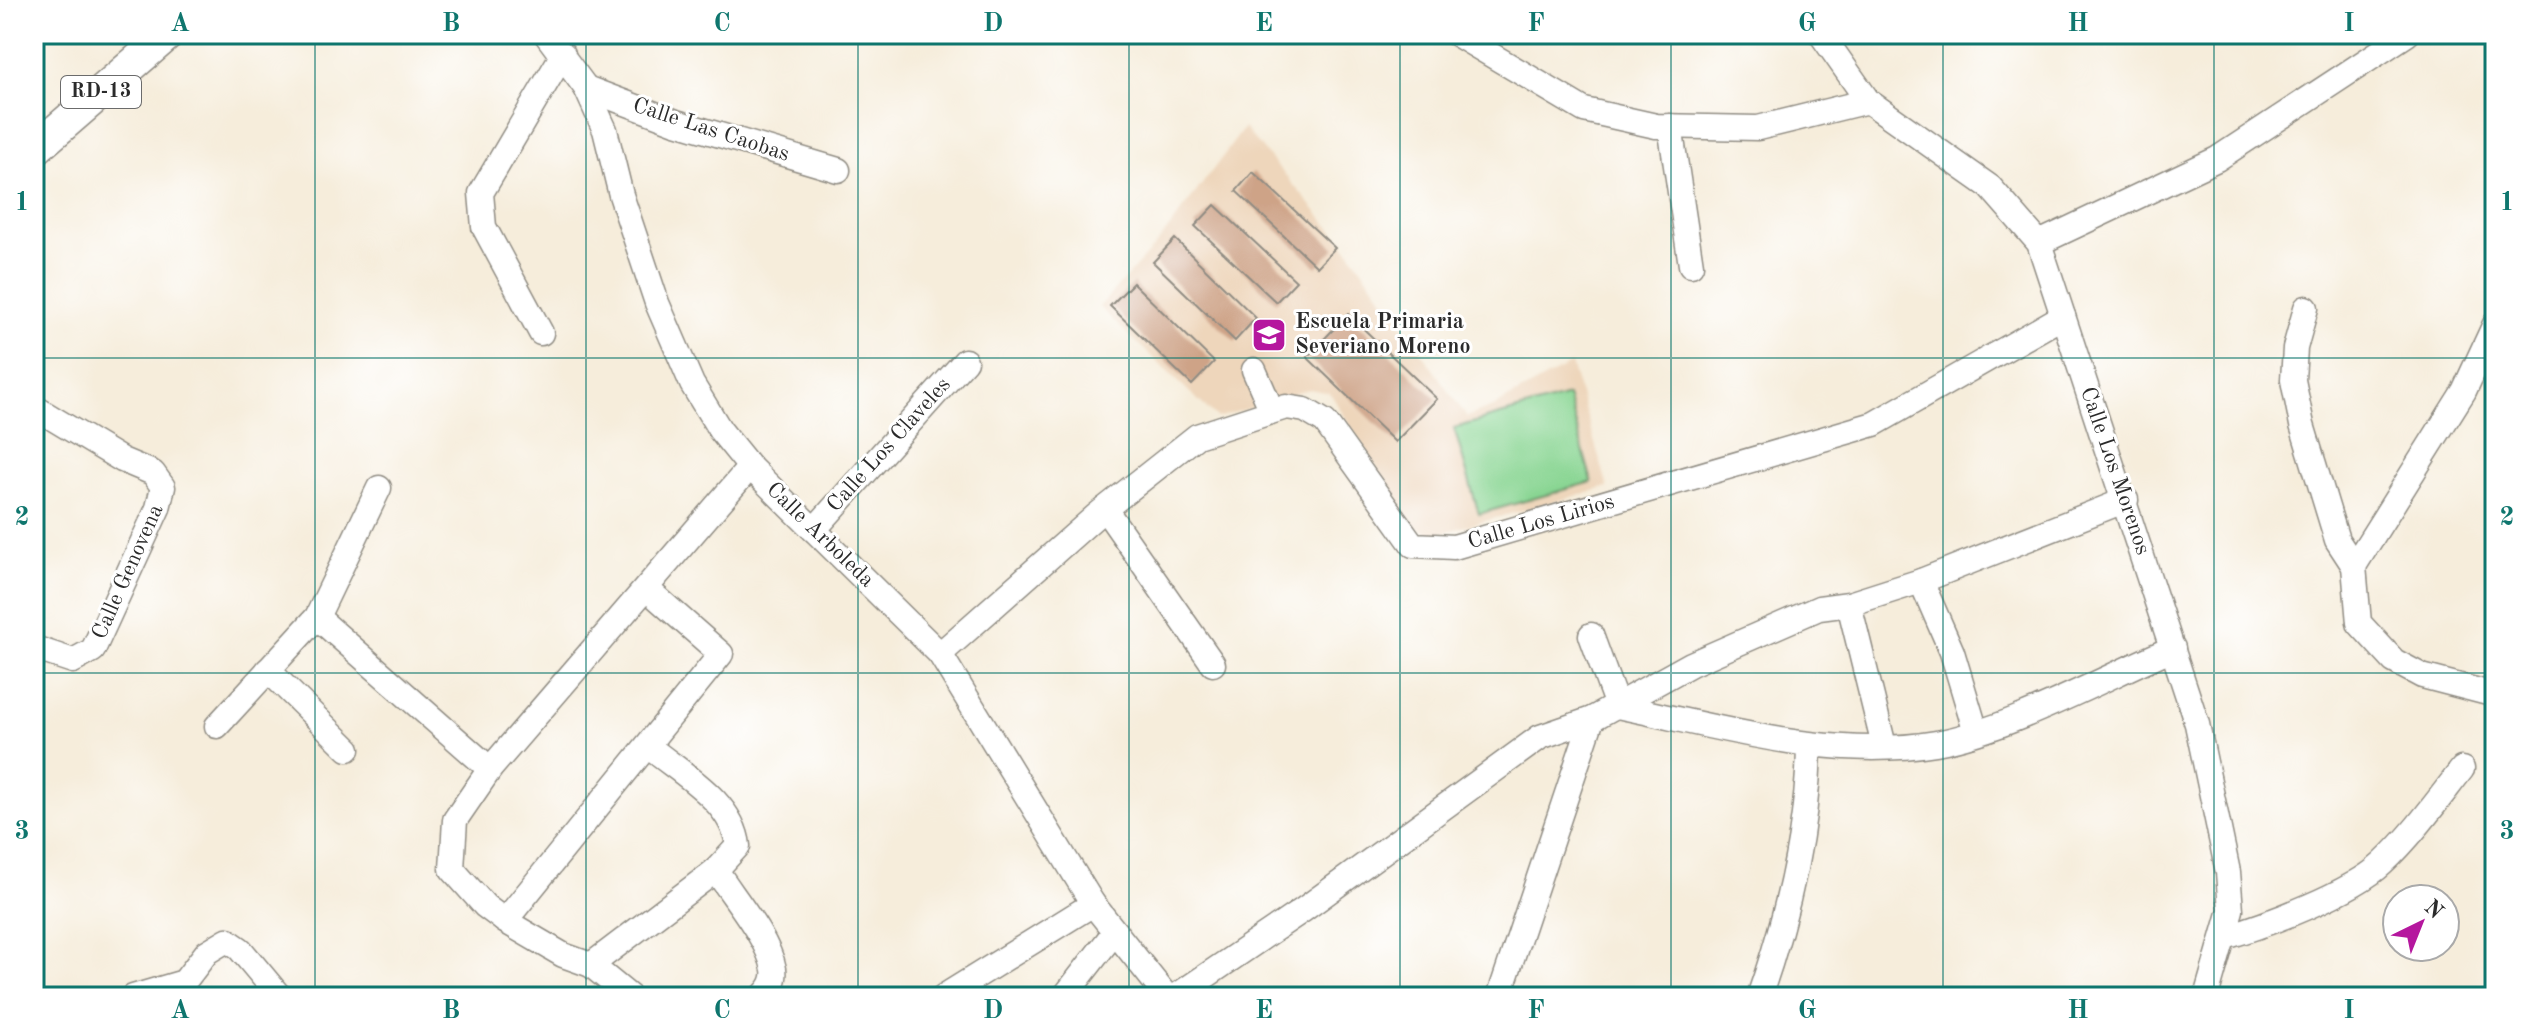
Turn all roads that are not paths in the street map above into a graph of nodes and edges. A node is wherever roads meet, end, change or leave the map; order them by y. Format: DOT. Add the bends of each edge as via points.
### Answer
graph roads {
  1 [pos="168,34"];
  2 [pos="546,34"];
  3 [pos="1456,34"];
  4 [pos="1821,34"];
  5 [pos="2407,34"];
  6 [pos="563,54"];
  7 [pos="586,88"];
  8 [pos="1868,101"];
  9 [pos="1670,126"];
  10 [pos="34,150"];
  11 [pos="838,170"];
  12 [pos="2039,243"];
  13 [pos="1691,265"];
  14 [pos="2306,308"];
  15 [pos="2063,316"];
  16 [pos="2495,324"];
  17 [pos="541,333"];
  18 [pos="965,361"];
  19 [pos="1254,370"];
  20 [pos="34,407"];
  21 [pos="1272,411"];
  22 [pos="750,467"];
  23 [pos="379,488"];
  24 [pos="2126,500"];
  25 [pos="1105,509"];
  26 [pos="814,530"];
  27 [pos="2354,566"];
  28 [pos="1921,581"];
  29 [pos="647,589"];
  30 [pos="1849,604"];
  31 [pos="317,617"];
  32 [pos="1591,635"];
  33 [pos="34,648"];
  34 [pos="2173,648"];
  35 [pos="940,654"];
  36 [pos="1213,664"];
  37 [pos="268,670"];
  38 [pos="2495,695"];
  39 [pos="1617,706"];
  40 [pos="1592,719"];
  41 [pos="217,726"];
  42 [pos="1976,732"];
  43 [pos="1809,745"];
  44 [pos="648,746"];
  45 [pos="1884,746"];
  46 [pos="348,749"];
  47 [pos="490,769"];
  48 [pos="2462,769"];
  49 [pos="716,870"];
  50 [pos="1093,904"];
  51 [pos="505,921"];
  52 [pos="1113,934"];
  53 [pos="2225,937"];
  54 [pos="591,965"];
  55 [pos="133,997"];
  56 [pos="280,997"];
  57 [pos="630,997"];
  58 [pos="762,997"];
  59 [pos="943,997"];
  60 [pos="1064,997"];
  61 [pos="1167,997"];
  62 [pos="1175,997"];
  63 [pos="1499,997"];
  64 [pos="1759,997"];
  65 [pos="2206,997"];
  1 -- 10 [label="main road, RD-13"];
  2 -- 6 [label="street, Calle Arboleda"];
  3 -- 9 [label="street" via="1584,110"];
  4 -- 8 [label="street, Calle Los Morenos"];
  5 -- 12 [label="street" via="2217,159"];
  6 -- 7 [label="street, Calle Arboleda"];
  6 -- 17 [label="street" via="481,193 484,227"];
  7 -- 11 [label="street, Calle Las Caobas" via="676,122"];
  7 -- 22 [label="street, Calle Arboleda" via="605,130 657,303 692,384"];
  8 -- 9 [label="street" via="1758,128"];
  8 -- 12 [label="street, Calle Los Morenos" via="1990,187"];
  9 -- 13 [label="street"];
  12 -- 15 [label="street, Calle Los Morenos"];
  14 -- 27 [label="street" via="2295,348 2296,395 2337,540"];
  15 -- 21 [label="street, Calle Los Lirios" via="1874,424 1454,547 1413,545 1325,422 1305,410"];
  15 -- 24 [label="street, Calle Los Morenos"];
  16 -- 27 [label="street" via="2464,391"];
  18 -- 26 [label="street, Calle Los Claveles"];
  19 -- 21 [label="street"];
  20 -- 33 [label="street, Calle Genovena" via="153,473 163,487 93,650 73,661"];
  21 -- 25 [label="street, Calle Los Lirios" via="1197,436"];
  22 -- 26 [label="street, Calle Arboleda"];
  22 -- 29 [label="street"];
  23 -- 31 [label="street"];
  24 -- 28 [label="street"];
  24 -- 34 [label="street, Calle Los Morenos"];
  25 -- 35 [label="street, Calle Los Lirios"];
  25 -- 36 [label="street"];
  26 -- 35 [label="street, Calle Arboleda"];
  27 -- 38 [label="street" via="2359,623 2394,661 2422,676"];
  28 -- 30 [label="street"];
  28 -- 42 [label="street" via="1952,652"];
  29 -- 44 [label="street" via="721,654"];
  29 -- 47 [label="street"];
  30 -- 39 [label="street" via="1790,620 1691,664"];
  30 -- 45 [label="street"];
  31 -- 37 [label="street"];
  31 -- 47 [label="street"];
  32 -- 39 [label="street"];
  34 -- 42 [label="street"];
  34 -- 53 [label="street, Calle Los Morenos" via="2197,724 2228,872 2231,910"];
  35 -- 50 [label="street, Calle Arboleda"];
  37 -- 41 [label="street"];
  37 -- 46 [label="street"];
  39 -- 40 [label="street"];
  39 -- 43 [label="street"];
  40 -- 62 [label="street" via="1540,737"];
  40 -- 63 [label="street"];
  42 -- 45 [label="street" via="1935,743"];
  43 -- 45 [label="street"];
  43 -- 64 [label="street" via="1785,924"];
  44 -- 49 [label="street" via="722,808 736,828 738,846"];
  44 -- 51 [label="street"];
  47 -- 51 [label="street" via="455,820 452,869"];
  48 -- 53 [label="street" via="2380,866 2272,923"];
  49 -- 54 [label="street"];
  49 -- 58 [label="street" via="766,948 774,970 772,986"];
  50 -- 52 [label="street, Calle Arboleda"];
  50 -- 59 [label="street"];
  51 -- 54 [label="street"];
  52 -- 60 [label="street"];
  52 -- 61 [label="street, Calle Arboleda"];
  53 -- 65 [label="street, Calle Los Morenos"];
  54 -- 57 [label="street"];
  55 -- 56 [label="street" via="184,982 207,952 227,940"];
}
